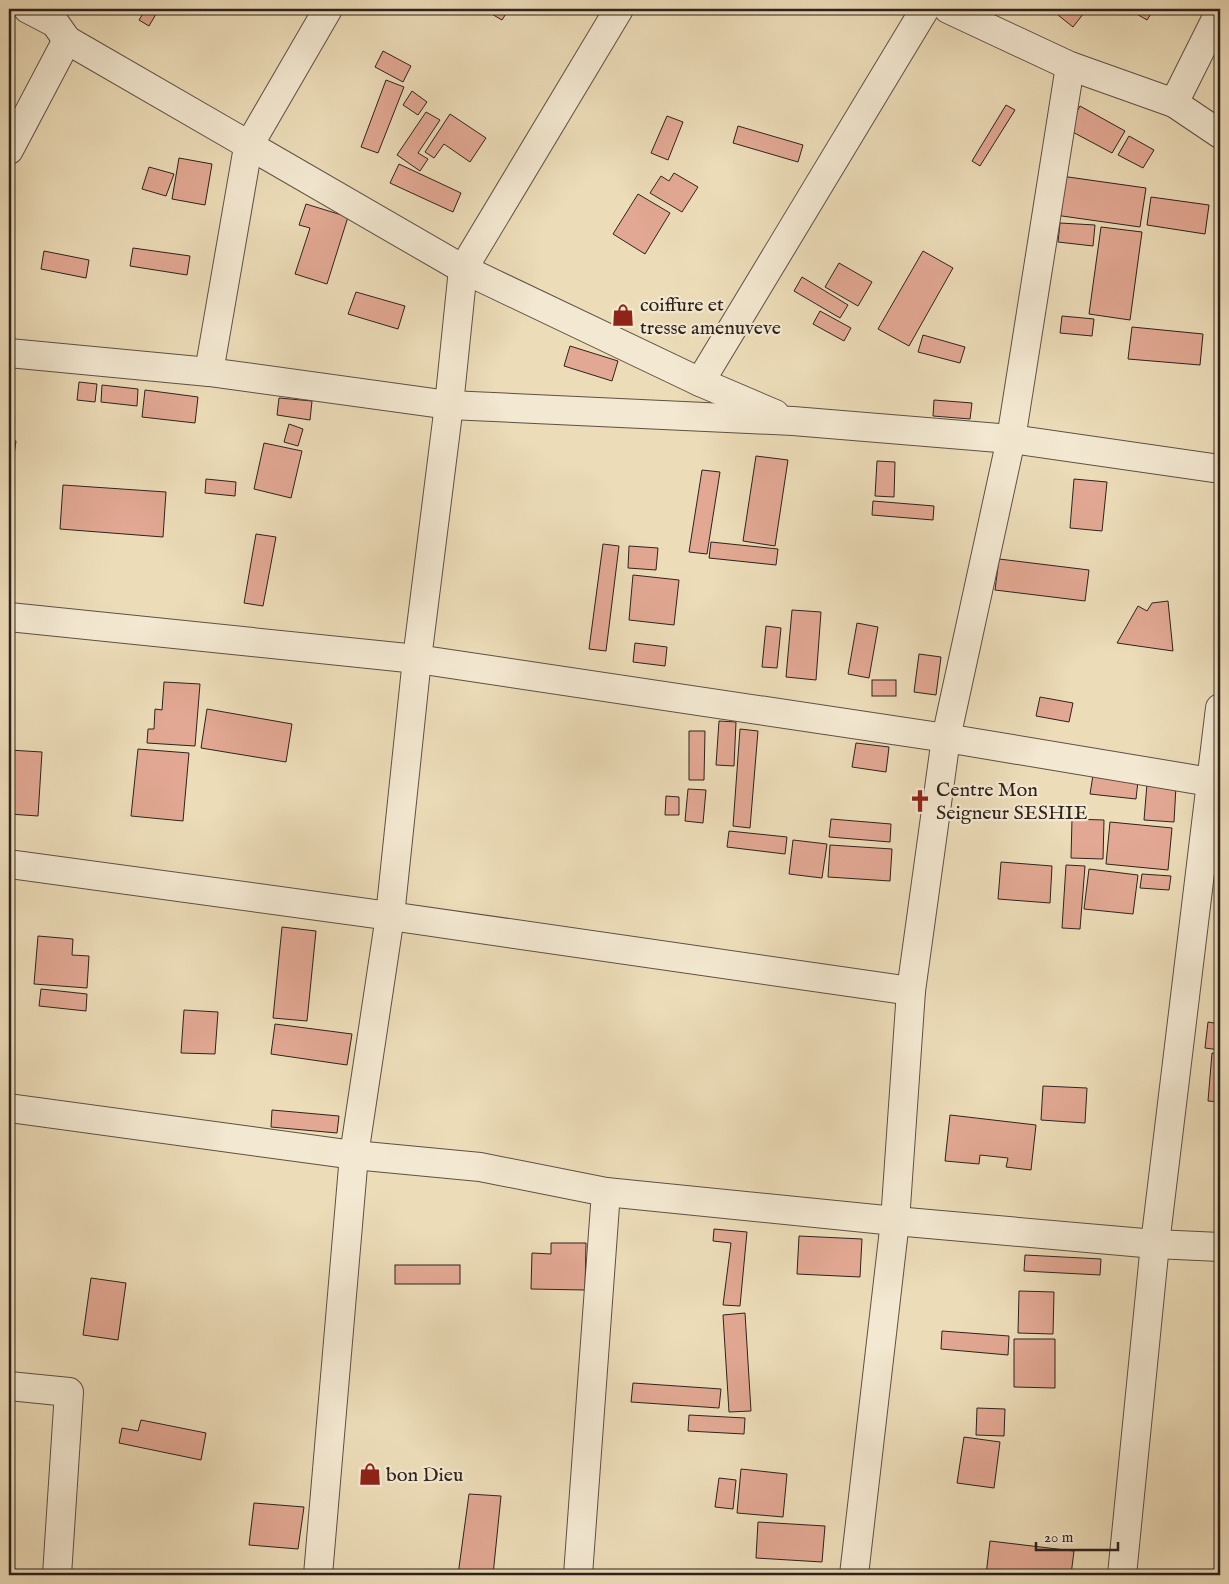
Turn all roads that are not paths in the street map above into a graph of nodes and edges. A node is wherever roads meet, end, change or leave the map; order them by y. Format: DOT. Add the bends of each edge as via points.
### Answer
graph roads {
  1 [pos="28,9"];
  2 [pos="328,9"];
  3 [pos="619,9"];
  4 [pos="925,9"];
  5 [pos="948,9"];
  6 [pos="1220,11"];
  7 [pos="62,24"];
  8 [pos="1070,66"];
  9 [pos="1174,103"];
  10 [pos="1220,134"];
  11 [pos="248,147"];
  12 [pos="9,150"];
  13 [pos="463,269"];
  14 [pos="9,353"];
  15 [pos="209,372"];
  16 [pos="700,382"];
  17 [pos="449,405"];
  18 [pos="793,421"];
  19 [pos="1011,439"];
  20 [pos="1220,469"];
  21 [pos="9,617"];
  22 [pos="417,659"];
  23 [pos="1220,708"];
  24 [pos="946,738"];
  25 [pos="1210,782"];
  26 [pos="9,864"];
  27 [pos="390,916"];
  28 [pos="911,991"];
  29 [pos="9,1108"];
  30 [pos="354,1155"];
  31 [pos="606,1192"];
  32 [pos="895,1221"];
  33 [pos="1155,1244"];
  34 [pos="1220,1247"];
  35 [pos="9,1386"];
  36 [pos="57,1575"];
  37 [pos="318,1575"];
  38 [pos="578,1575"];
  39 [pos="854,1575"];
  40 [pos="1122,1575"];
  1 -- 7 [label="street"];
  2 -- 11 [label="street"];
  3 -- 13 [label="street"];
  4 -- 16 [label="street"];
  5 -- 8 [label="street"];
  6 -- 9 [label="street"];
  7 -- 11 [label="street"];
  7 -- 12 [label="street"];
  8 -- 9 [label="street"];
  8 -- 19 [label="street"];
  9 -- 10 [label="street"];
  11 -- 13 [label="street"];
  11 -- 15 [label="street"];
  13 -- 16 [label="street"];
  13 -- 17 [label="street"];
  14 -- 15 [label="street"];
  15 -- 17 [label="street"];
  16 -- 18 [label="street"];
  17 -- 18 [label="street"];
  17 -- 22 [label="street"];
  18 -- 19 [label="street"];
  19 -- 20 [label="street"];
  19 -- 24 [label="street"];
  21 -- 22 [label="street"];
  22 -- 24 [label="street"];
  22 -- 27 [label="street"];
  23 -- 25 [label="street"];
  24 -- 25 [label="street"];
  24 -- 28 [label="street"];
  25 -- 33 [label="street"];
  26 -- 27 [label="street"];
  27 -- 28 [label="street"];
  27 -- 30 [label="street"];
  28 -- 32 [label="street"];
  29 -- 30 [label="street"];
  30 -- 31 [label="street" via="480,1167"];
  30 -- 37 [label="street"];
  31 -- 32 [label="street"];
  31 -- 38 [label="street"];
  32 -- 33 [label="street"];
  32 -- 39 [label="street"];
  33 -- 34 [label="street"];
  33 -- 40 [label="street"];
  35 -- 36 [label="street" via="69,1392"];
}
